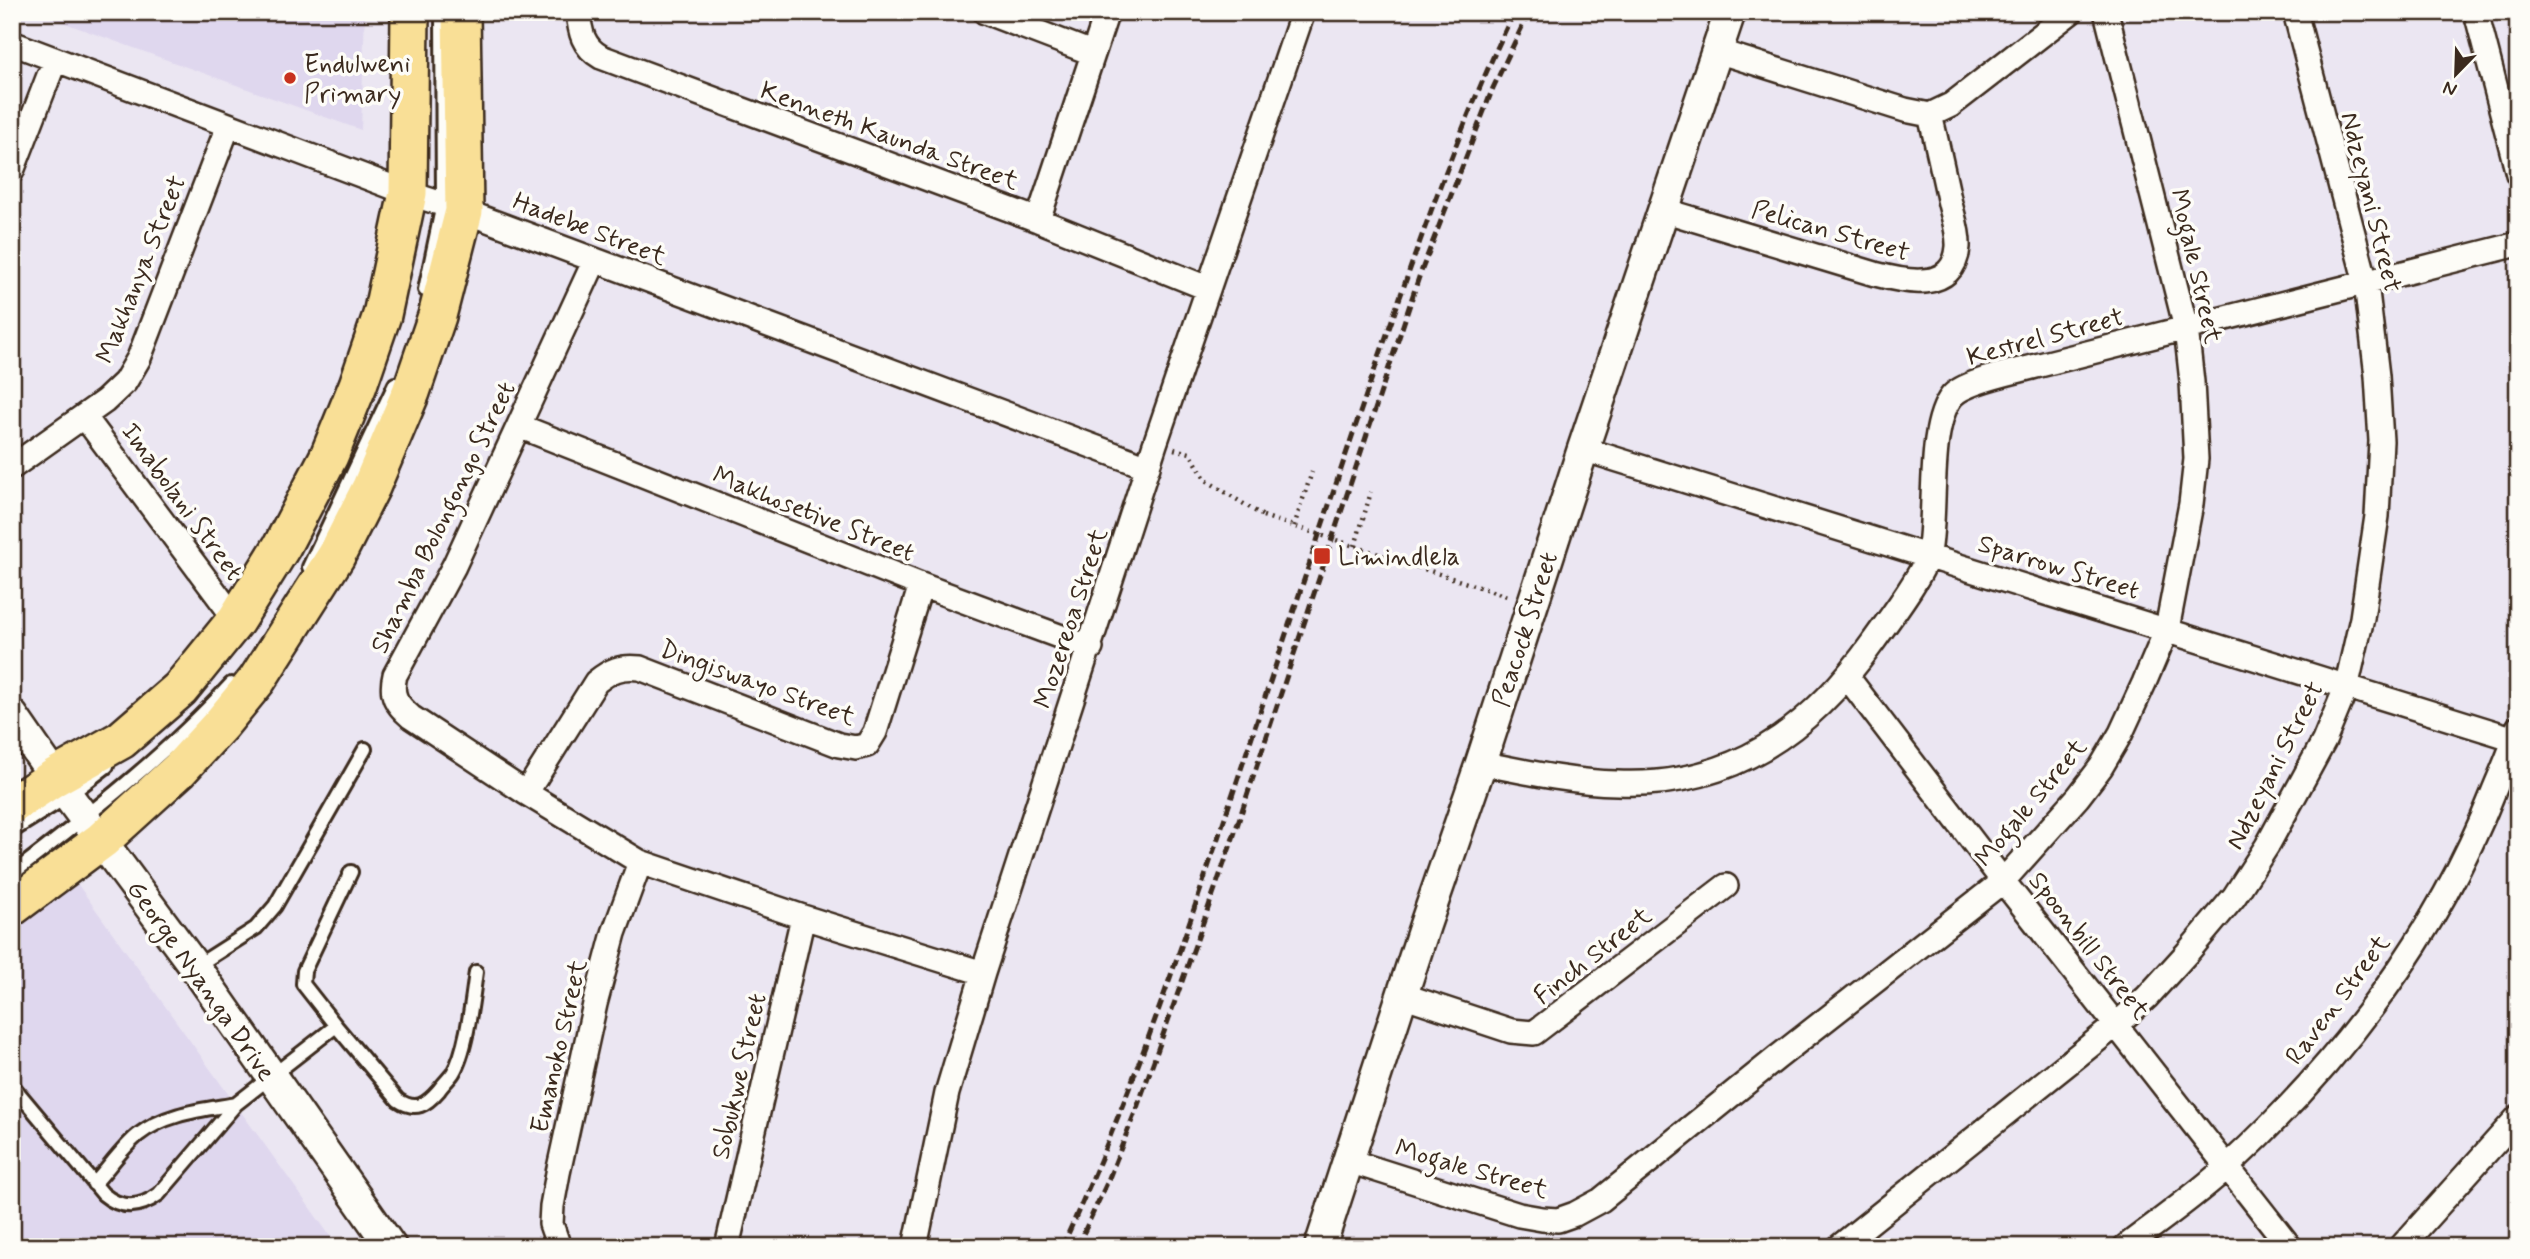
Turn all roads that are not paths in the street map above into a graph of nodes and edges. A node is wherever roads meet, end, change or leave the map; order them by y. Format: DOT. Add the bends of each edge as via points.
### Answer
graph roads {
  1 [pos="410,12"];
  2 [pos="442,12"];
  3 [pos="461,12"];
  4 [pos="578,12"];
  5 [pos="985,12"];
  6 [pos="1107,12"];
  7 [pos="1303,12"];
  8 [pos="1730,12"];
  9 [pos="2071,12"];
  10 [pos="2106,12"];
  11 [pos="2295,12"];
  12 [pos="2476,12"];
  13 [pos="12,43"];
  14 [pos="1717,51"];
  15 [pos="1092,53"];
  16 [pos="55,60"];
  17 [pos="1930,115"];
  18 [pos="228,126"];
  19 [pos="12,172"];
  20 [pos="2518,174"];
  21 [pos="430,200"];
  22 [pos="1663,210"];
  23 [pos="1038,220"];
  24 [pos="2518,244"];
  25 [pos="595,260"];
  26 [pos="2366,283"];
  27 [pos="1207,289"];
  28 [pos="422,306"];
  29 [pos="2186,328"];
  30 [pos="398,376"];
  31 [pos="84,415"];
  32 [pos="519,426"];
  33 [pos="348,444"];
  34 [pos="1583,449"];
  35 [pos="12,467"];
  36 [pos="1148,467"];
  37 [pos="332,478"];
  38 [pos="315,511"];
  39 [pos="1928,555"];
  40 [pos="280,575"];
  41 [pos="302,578"];
  42 [pos="921,585"];
  43 [pos="245,623"];
  44 [pos="2167,629"];
  45 [pos="1091,648"];
  46 [pos="236,678"];
  47 [pos="1848,678"];
  48 [pos="204,680"];
  49 [pos="2346,688"];
  50 [pos="12,715"];
  51 [pos="2517,736"];
  52 [pos="365,749"];
  53 [pos="1481,763"];
  54 [pos="526,793"];
  55 [pos="12,805"];
  56 [pos="78,808"];
  57 [pos="12,831"];
  58 [pos="640,862"];
  59 [pos="351,872"];
  60 [pos="12,874"];
  61 [pos="2003,881"];
  62 [pos="1726,886"];
  63 [pos="12,907"];
  64 [pos="803,917"];
  65 [pos="195,967"];
  66 [pos="477,972"];
  67 [pos="983,973"];
  68 [pos="1402,995"];
  69 [pos="2116,1024"];
  70 [pos="336,1026"];
  71 [pos="270,1076"];
  72 [pos="12,1085"];
  73 [pos="236,1104"];
  74 [pos="2518,1117"];
  75 [pos="1349,1161"];
  76 [pos="2228,1166"];
  77 [pos="94,1184"];
  78 [pos="391,1247"];
  79 [pos="559,1247"];
  80 [pos="727,1247"];
  81 [pos="915,1247"];
  82 [pos="1320,1247"];
  83 [pos="1839,1247"];
  84 [pos="2125,1247"];
  85 [pos="2290,1247"];
  86 [pos="2401,1247"];
  1 -- 21 [label="main road"];
  2 -- 21 [label="lane"];
  3 -- 21 [label="main road"];
  4 -- 23 [label="street, Kenneth Kaunda Street" via="585,44 601,57"];
  5 -- 15 [label="street"];
  6 -- 15 [label="street"];
  7 -- 27 [label="street, Mozereoa Street"];
  8 -- 14 [label="street, Peacock Street"];
  9 -- 17 [label="street" via="1951,105"];
  10 -- 29 [label="street, Mogale Street"];
  11 -- 26 [label="street, Ndzeyani Street"];
  12 -- 20 [label="street"];
  13 -- 16 [label="street, Hadebe Street"];
  14 -- 17 [label="street"];
  14 -- 22 [label="street, Peacock Street"];
  15 -- 23 [label="street"];
  16 -- 18 [label="street, Hadebe Street"];
  16 -- 19 [label="street"];
  17 -- 22 [label="street, Pelican Street" via="1958,247 1949,270 1938,278 1905,282 1875,275"];
  18 -- 21 [label="street, Hadebe Street"];
  18 -- 31 [label="street, Makhanya Street" via="139,358 125,382"];
  21 -- 25 [label="street, Hadebe Street"];
  21 -- 28 [label="lane"];
  21 -- 43 [label="main road" via="329,456"];
  21 -- 56 [label="main road" via="437,316 411,392 336,556 257,680 179,770"];
  22 -- 34 [label="street, Peacock Street"];
  23 -- 27 [label="street, Kenneth Kaunda Street"];
  24 -- 26 [label="street, Kestrel Street"];
  25 -- 32 [label="street, Shamba Bolongongo Street"];
  25 -- 36 [label="street, Hadebe Street"];
  26 -- 29 [label="street, Kestrel Street"];
  26 -- 49 [label="street, Ndzeyani Street" via="2381,441 2377,516"];
  27 -- 36 [label="street, Mozereoa Street"];
  29 -- 39 [label="street, Kestrel Street" via="2036,366 1964,387 1952,396 1937,437"];
  29 -- 44 [label="street, Mogale Street" via="2196,459"];
  30 -- 41 [label="lane"];
  31 -- 35 [label="street, Makhanya Street"];
  31 -- 43 [label="street, Imabolani Street"];
  32 -- 42 [label="street, Makhosetive Street"];
  32 -- 54 [label="street, Shamba Bolongongo Street" via="392,687 393,698 411,717"];
  33 -- 37 [label="lane"];
  34 -- 39 [label="street, Sparrow Street"];
  34 -- 53 [label="street, Peacock Street"];
  36 -- 45 [label="street, Mozereoa Street"];
  38 -- 40 [label="lane"];
  39 -- 44 [label="street, Sparrow Street"];
  39 -- 47 [label="street, Kestrel Street"];
  42 -- 45 [label="street, Makhosetive Street"];
  42 -- 54 [label="street, Dingiswayo Street" via="867,745 839,745 640,668 625,667 611,670 596,682"];
  43 -- 56 [label="main road" via="121,740"];
  44 -- 49 [label="street, Sparrow Street"];
  44 -- 61 [label="street, Mogale Street" via="2121,733 2101,766"];
  45 -- 67 [label="street, Mozereoa Street"];
  46 -- 56 [label="lane" via="199,719"];
  47 -- 53 [label="street, Kestrel Street" via="1782,738 1724,767 1689,778 1608,783"];
  47 -- 61 [label="street, Spoonbill Street"];
  48 -- 56 [label="lane" via="140,740"];
  49 -- 51 [label="street, Sparrow Street"];
  49 -- 69 [label="street, Ndzeyani Street" via="2301,785 2234,897 2147,997"];
  50 -- 56 [label="street, George Nyanga Drive"];
  51 -- 76 [label="street, Raven Street" via="2460,867 2406,958 2357,1028"];
  52 -- 65 [label="lane" via="275,906 256,928"];
  53 -- 68 [label="street, Peacock Street"];
  54 -- 58 [label="street, Shamba Bolongongo Street"];
  55 -- 56 [label="main road"];
  56 -- 57 [label="lane"];
  56 -- 60 [label="lane"];
  56 -- 63 [label="main road"];
  56 -- 65 [label="street, George Nyanga Drive"];
  58 -- 64 [label="street, Shamba Bolongongo Street"];
  58 -- 79 [label="street, Emanoko Street" via="598,992 558,1172 551,1224"];
  59 -- 70 [label="lane" via="304,971 303,984"];
  61 -- 69 [label="street, Spoonbill Street"];
  61 -- 75 [label="street, Mogale Street" via="1601,1200 1574,1214 1558,1220 1519,1214"];
  62 -- 68 [label="street, Finch Street" via="1534,1033 1511,1031"];
  64 -- 67 [label="street, Shamba Bolongongo Street"];
  64 -- 80 [label="street, Sobukwe Street"];
  65 -- 71 [label="street, George Nyanga Drive"];
  66 -- 70 [label="lane" via="454,1072 420,1106 408,1107 398,1100"];
  67 -- 81 [label="street, Mozereoa Street" via="947,1093"];
  68 -- 75 [label="street, Peacock Street"];
  69 -- 76 [label="street, Spoonbill Street"];
  69 -- 83 [label="street, Ndzeyani Street"];
  70 -- 71 [label="lane"];
  71 -- 73 [label="lane"];
  71 -- 78 [label="street, George Nyanga Drive"];
  72 -- 77 [label="lane"];
  73 -- 77 [label="lane" via="179,1114 153,1126 137,1136"];
  73 -- 77 [label="lane" via="159,1194 145,1204 113,1202"];
  74 -- 86 [label="street"];
  75 -- 82 [label="street, Peacock Street"];
  76 -- 84 [label="street, Raven Street"];
  76 -- 85 [label="street, Spoonbill Street"];
}
